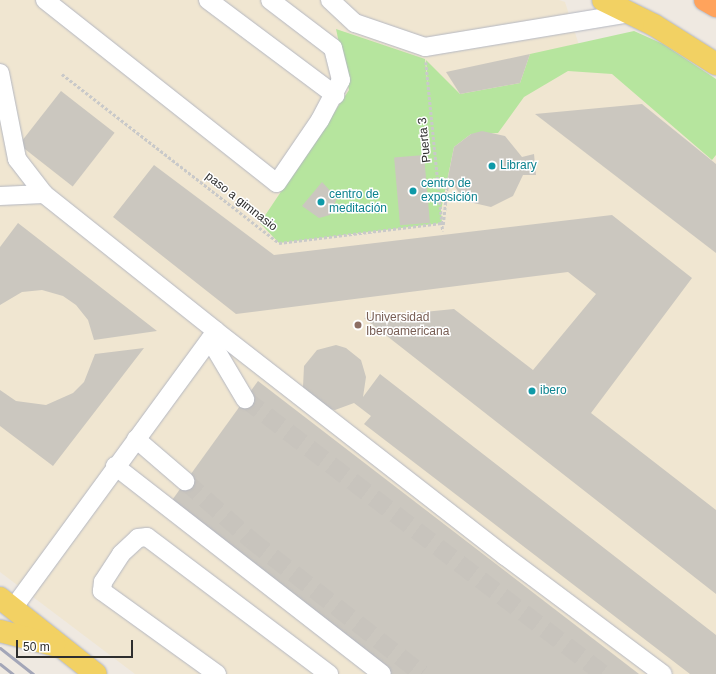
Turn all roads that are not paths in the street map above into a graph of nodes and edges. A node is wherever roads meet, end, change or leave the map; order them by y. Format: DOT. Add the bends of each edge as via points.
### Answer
graph roads {
  1 [pos="45,0"];
  2 [pos="208,0"];
  3 [pos="270,0"];
  4 [pos="330,0"];
  5 [pos="604,0"];
  6 [pos="705,0"];
  7 [pos="716,6"];
  8 [pos="631,12"];
  9 [pos="716,64"];
  10 [pos="0,74"];
  11 [pos="335,95"];
  12 [pos="44,194"];
  13 [pos="0,196"];
  14 [pos="213,336"];
  15 [pos="245,399"];
  16 [pos="136,439"];
  17 [pos="115,466"];
  18 [pos="185,481"];
  19 [pos="6,603"];
  20 [pos="0,631"];
  21 [pos="61,646"];
  22 [pos="96,674"];
  23 [pos="217,674"];
  24 [pos="329,674"];
  25 [pos="382,674"];
  26 [pos="663,674"];
  1 -- 11 [label="lane" via="277,183"];
  2 -- 11 [label="lane"];
  3 -- 11 [label="lane" via="333,48 341,80"];
  4 -- 8 [label="lane" via="355,23 425,47"];
  5 -- 8 [label="main road"];
  6 -- 7 [label="highway"];
  8 -- 9 [label="main road"];
  10 -- 12 [label="lane" via="17,159"];
  12 -- 13 [label="lane"];
  12 -- 14 [label="lane"];
  14 -- 15 [label="lane"];
  14 -- 16 [label="lane"];
  14 -- 26 [label="lane"];
  16 -- 17 [label="lane"];
  16 -- 18 [label="lane"];
  17 -- 19 [label="lane"];
  17 -- 25 [label="lane"];
  19 -- 21 [label="main road"];
  20 -- 21 [label="main road"];
  21 -- 22 [label="main road"];
  23 -- 24 [label="lane" via="102,591 103,582 121,554 138,538 147,538"];
}
